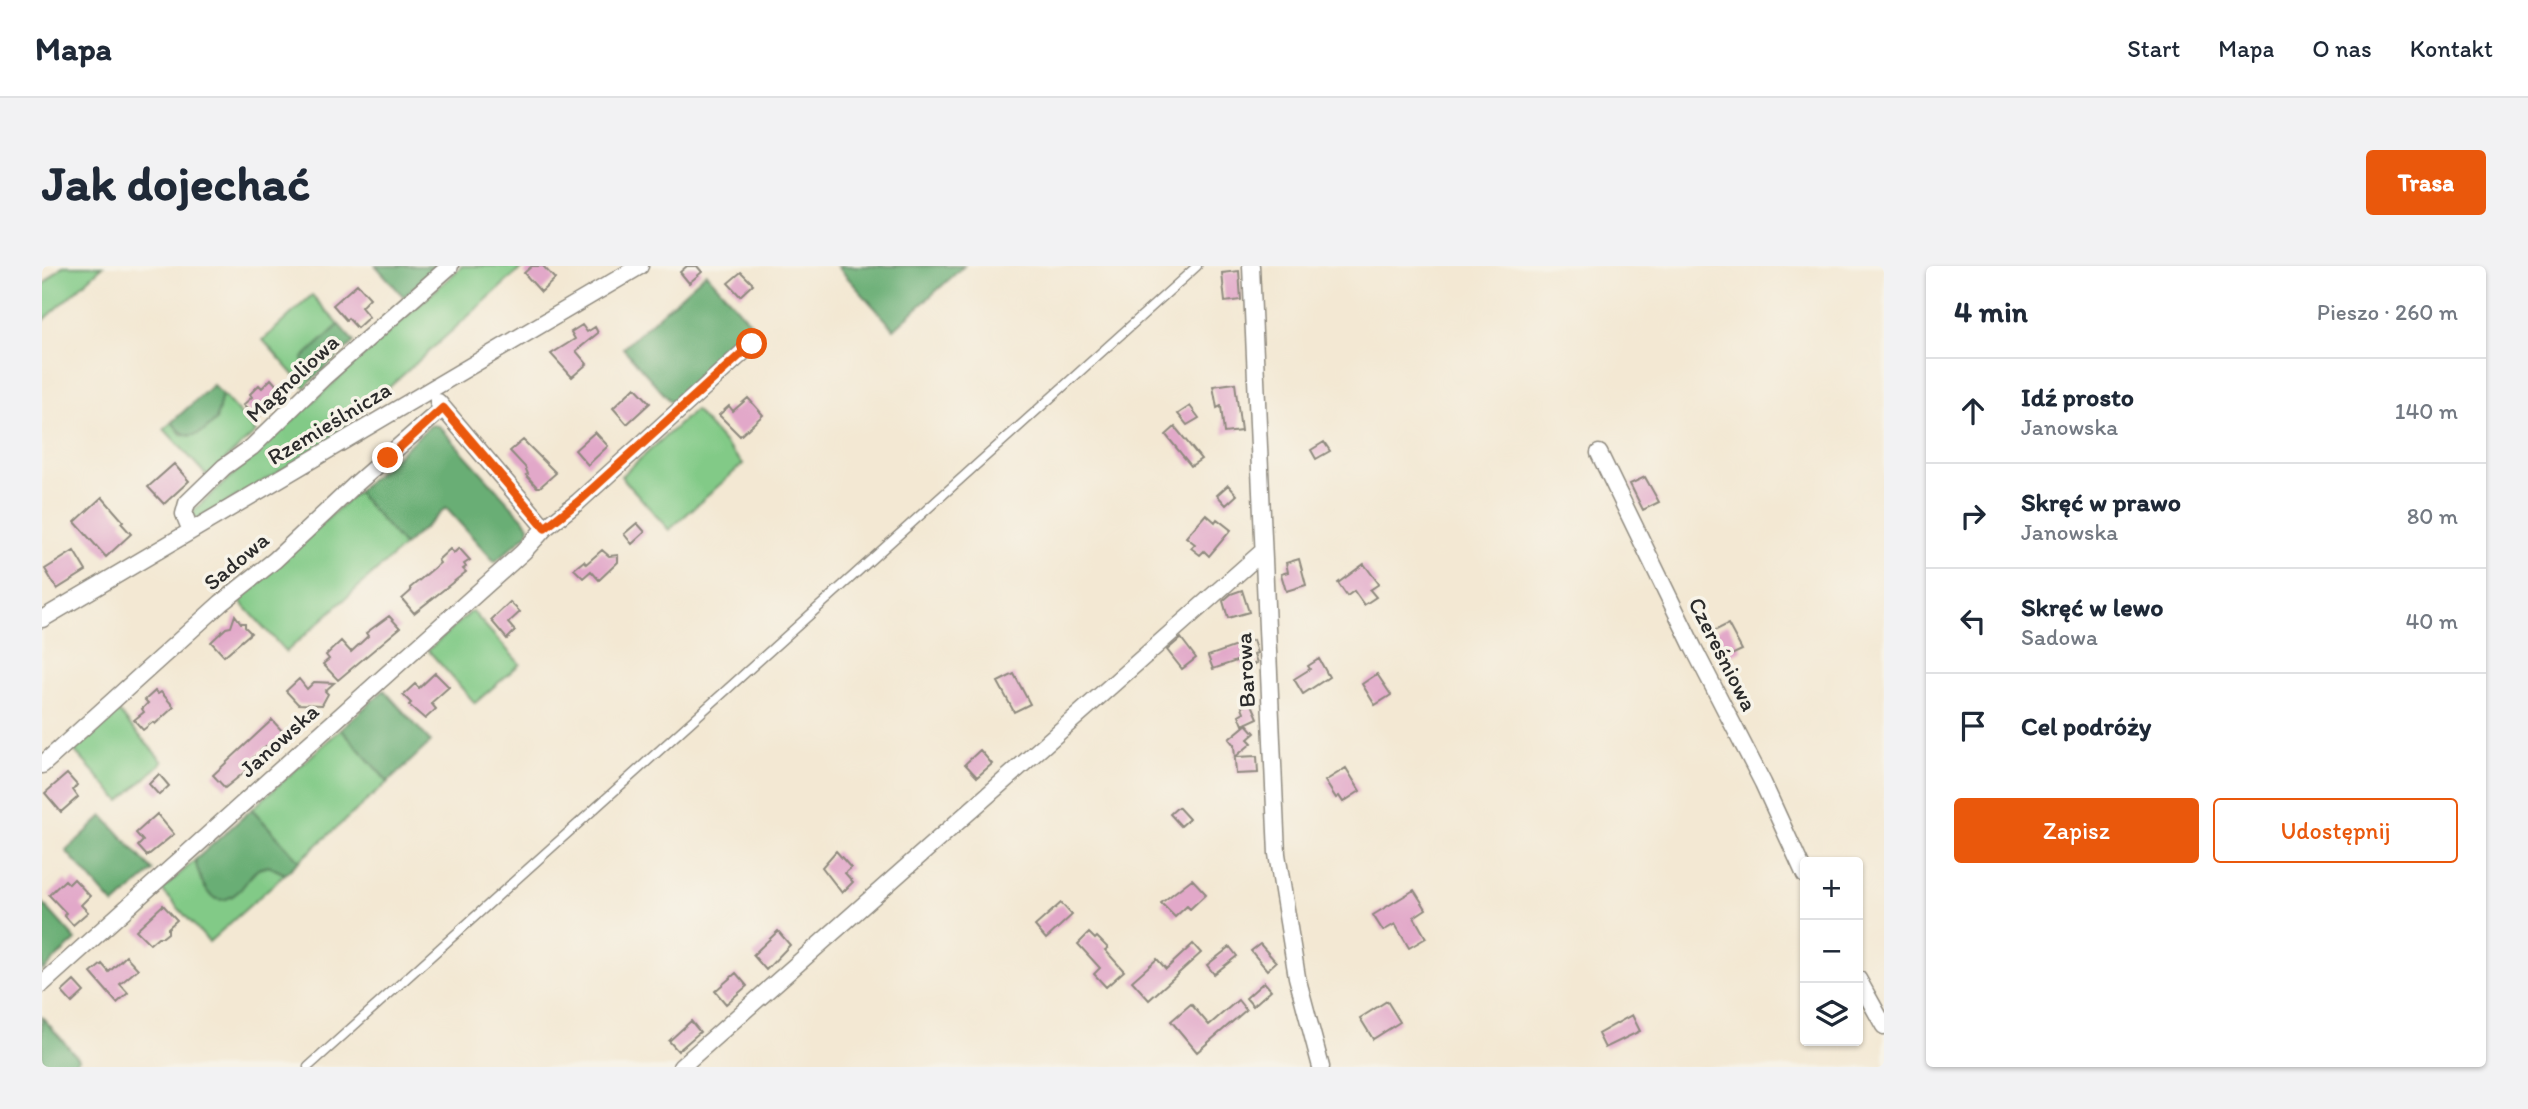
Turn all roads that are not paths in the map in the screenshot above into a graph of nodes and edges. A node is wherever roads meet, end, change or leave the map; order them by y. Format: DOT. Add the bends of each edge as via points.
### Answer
graph roads {
  1 [pos="450,266"];
  2 [pos="640,266"];
  3 [pos="1197,266"];
  4 [pos="1251,266"];
  5 [pos="752,344"];
  6 [pos="429,390"];
  7 [pos="443,408"];
  8 [pos="1599,453"];
  9 [pos="545,528"];
  10 [pos="191,531"];
  11 [pos="1262,552"];
  12 [pos="42,619"];
  13 [pos="42,765"];
  14 [pos="1800,864"];
  15 [pos="1860,983"];
  16 [pos="42,985"];
  17 [pos="1884,1026"];
  18 [pos="308,1067"];
  19 [pos="681,1067"];
  20 [pos="1321,1067"];
  1 -- 10 [label="street, Magnoliowa" via="187,503 184,514"];
  2 -- 6 [label="street, Rzemieślnicza"];
  3 -- 18 [label="lane"];
  4 -- 11 [label="street, Barowa"];
  5 -- 9 [label="street, Janowska"];
  6 -- 7 [label="street"];
  6 -- 10 [label="street, Rzemieślnicza"];
  7 -- 9 [label="street"];
  7 -- 13 [label="street, Sadowa"];
  8 -- 14 [label="street, Czereśniowa"];
  9 -- 16 [label="street, Janowska"];
  10 -- 12 [label="street, Rzemieślnicza"];
  11 -- 19 [label="street"];
  11 -- 20 [label="street, Barowa" via="1277,854 1297,977"];
  15 -- 17 [label="street"];
}
